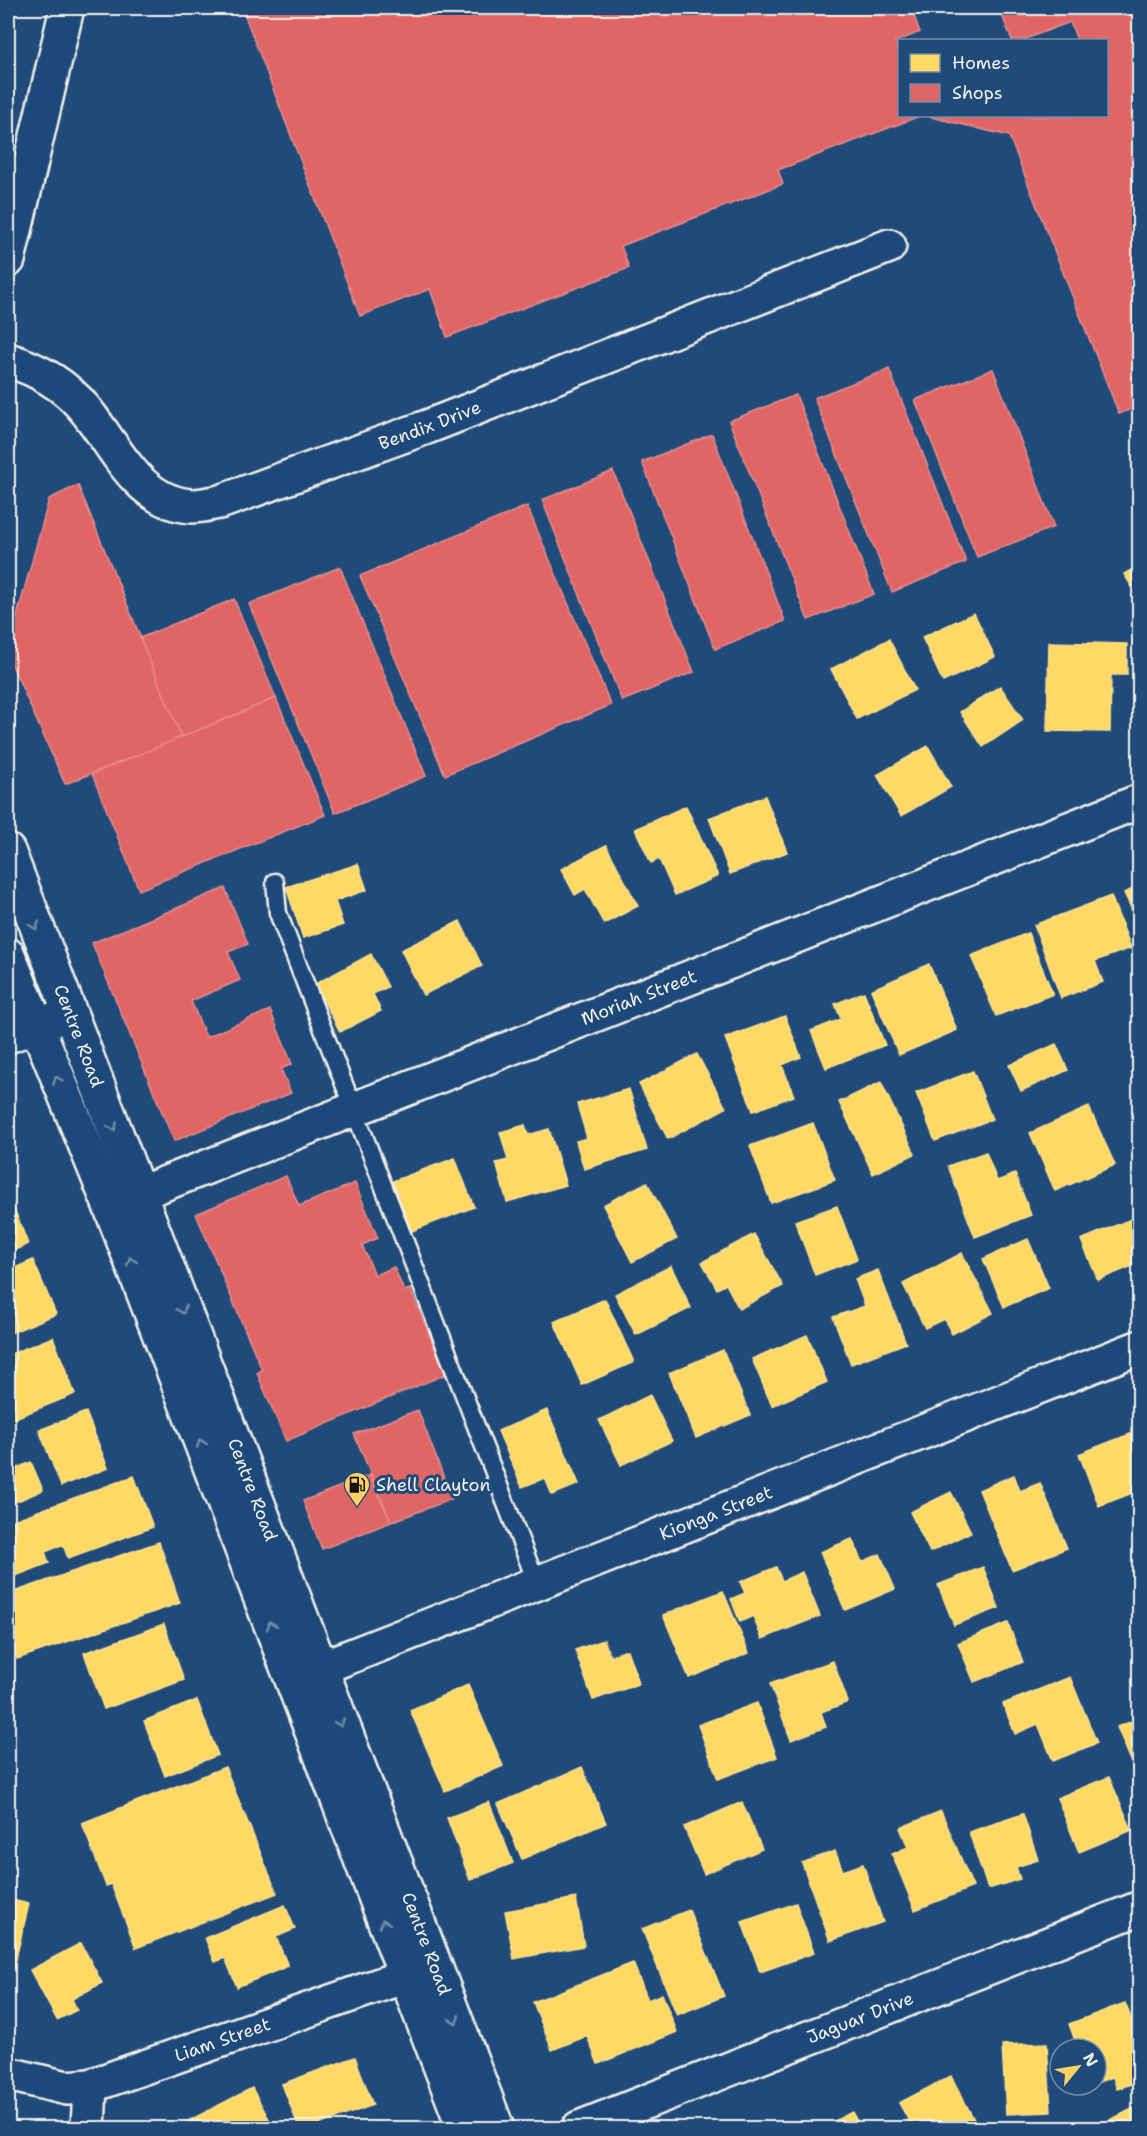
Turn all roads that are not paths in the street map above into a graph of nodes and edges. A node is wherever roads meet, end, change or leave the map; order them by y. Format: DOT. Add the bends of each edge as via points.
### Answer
graph roads {
  1 [pos="67,8"];
  2 [pos="889,246"];
  3 [pos="8,260"];
  4 [pos="8,360"];
  5 [pos="1140,801"];
  6 [pos="8,851"];
  7 [pos="275,882"];
  8 [pos="8,955"];
  9 [pos="69,1014"];
  10 [pos="21,1031"];
  11 [pos="353,1108"];
  12 [pos="138,1194"];
  13 [pos="1140,1347"];
  14 [pos="537,1584"];
  15 [pos="305,1674"];
  16 [pos="1140,1908"];
  17 [pos="419,1972"];
  18 [pos="8,2074"];
  19 [pos="90,2086"];
  20 [pos="88,2128"];
  21 [pos="464,2128"];
  22 [pos="497,2128"];
  23 [pos="579,2128"];
  1 -- 3 [label="street"];
  2 -- 4 [label="street, Bendix Drive" via="428,427 220,502 192,506 160,497 132,474 84,407 55,380"];
  5 -- 11 [label="street, Moriah Street"];
  6 -- 9 [label="street, Centre Road, one-way"];
  7 -- 11 [label="lane" via="278,913"];
  8 -- 10 [label="street, Centre Road"];
  9 -- 10 [label="street"];
  9 -- 12 [label="street, Centre Road, one-way"];
  15 -- 10 [label="street, Centre Road, one-way" via="109,1203"];
  11 -- 12 [label="street, Moriah Street"];
  11 -- 14 [label="lane"];
  12 -- 15 [label="street, Centre Road, one-way"];
  13 -- 14 [label="street, Kionga Street"];
  14 -- 15 [label="street, Kionga Street"];
  15 -- 17 [label="street, Centre Road"];
  16 -- 23 [label="street, Jaguar Drive"];
  17 -- 19 [label="street, Liam Street"];
  17 -- 21 [label="street, Centre Road"];
  17 -- 22 [label="street, Centre Road, one-way"];
  18 -- 19 [label="street, Liam Street" via="67,2088"];
  19 -- 20 [label="street"];
}
